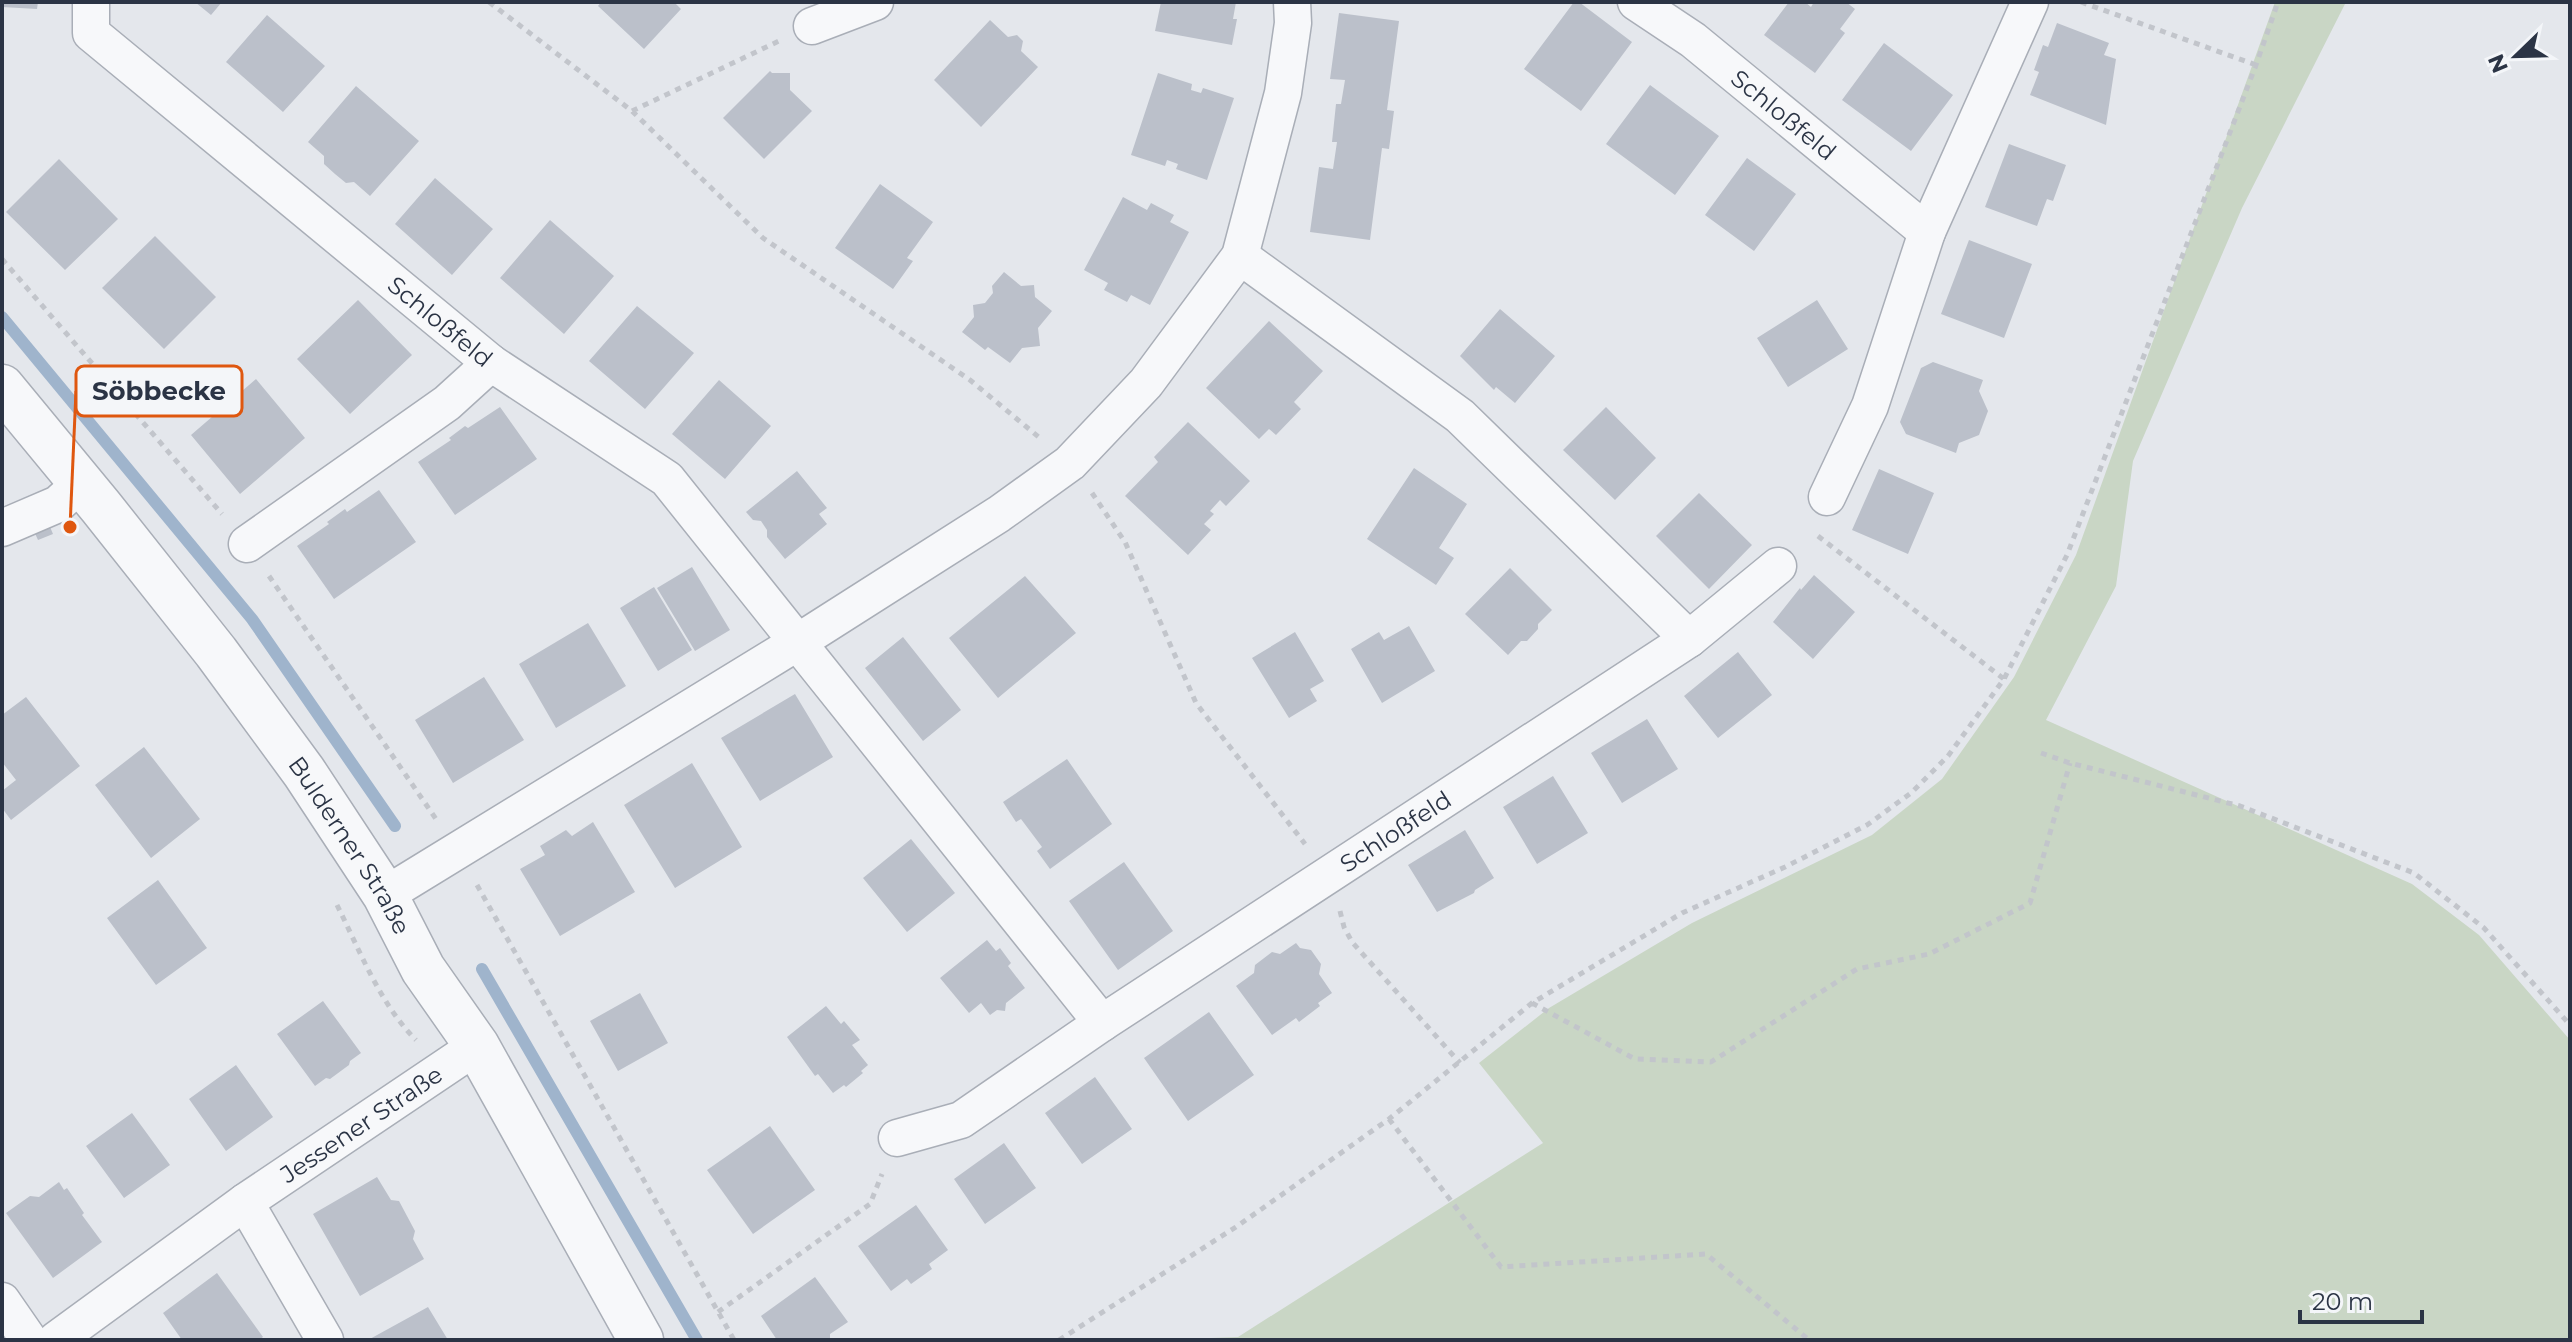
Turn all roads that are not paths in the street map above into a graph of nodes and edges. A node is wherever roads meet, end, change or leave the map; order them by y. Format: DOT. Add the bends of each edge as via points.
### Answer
graph roads {
  1 [pos="91,2"];
  2 [pos="875,2"];
  3 [pos="1292,2"];
  4 [pos="1636,2"];
  5 [pos="2030,2"];
  6 [pos="812,26"];
  7 [pos="1927,232"];
  8 [pos="1240,256"];
  9 [pos="491,363"];
  10 [pos="2,387"];
  11 [pos="81,483"];
  12 [pos="1827,497"];
  13 [pos="2,528"];
  14 [pos="247,544"];
  15 [pos="1778,566"];
  16 [pos="1689,639"];
  17 [pos="798,642"];
  18 [pos="385,895"];
  19 [pos="1102,1023"];
  20 [pos="460,1057"];
  21 [pos="897,1138"];
  22 [pos="245,1202"];
  23 [pos="2,1301"];
  24 [pos="29,1340"];
  25 [pos="56,1340"];
  26 [pos="325,1340"];
  27 [pos="641,1340"];
  1 -- 9 [label="street, Schloßfeld" via="91,33"];
  2 -- 6 [label="street"];
  3 -- 8 [label="street" via="1283,93"];
  4 -- 7 [label="street, Schloßfeld" via="1693,40"];
  5 -- 7 [label="street"];
  7 -- 12 [label="street" via="1870,406"];
  8 -- 16 [label="street" via="1460,416"];
  8 -- 17 [label="street" via="1146,383 1070,463"];
  9 -- 14 [label="street" via="447,403"];
  9 -- 17 [label="street, Schloßfeld" via="667,479"];
  10 -- 11 [label="street, Bulderner Straße"];
  11 -- 13 [label="street" via="58,504"];
  11 -- 18 [label="street, Bulderner Straße" via="216,652"];
  15 -- 16 [label="street, Schloßfeld"];
  16 -- 19 [label="street, Schloßfeld"];
  17 -- 18 [label="street"];
  17 -- 19 [label="street, Schloßfeld"];
  18 -- 20 [label="street, Bulderner Straße"];
  19 -- 21 [label="street, Schloßfeld" via="961,1120"];
  20 -- 22 [label="street, Jessener Straße"];
  20 -- 27 [label="street, Bulderner Straße"];
  22 -- 25 [label="street, Jessener Straße"];
  22 -- 26 [label="street"];
  23 -- 24 [label="street"];
}
